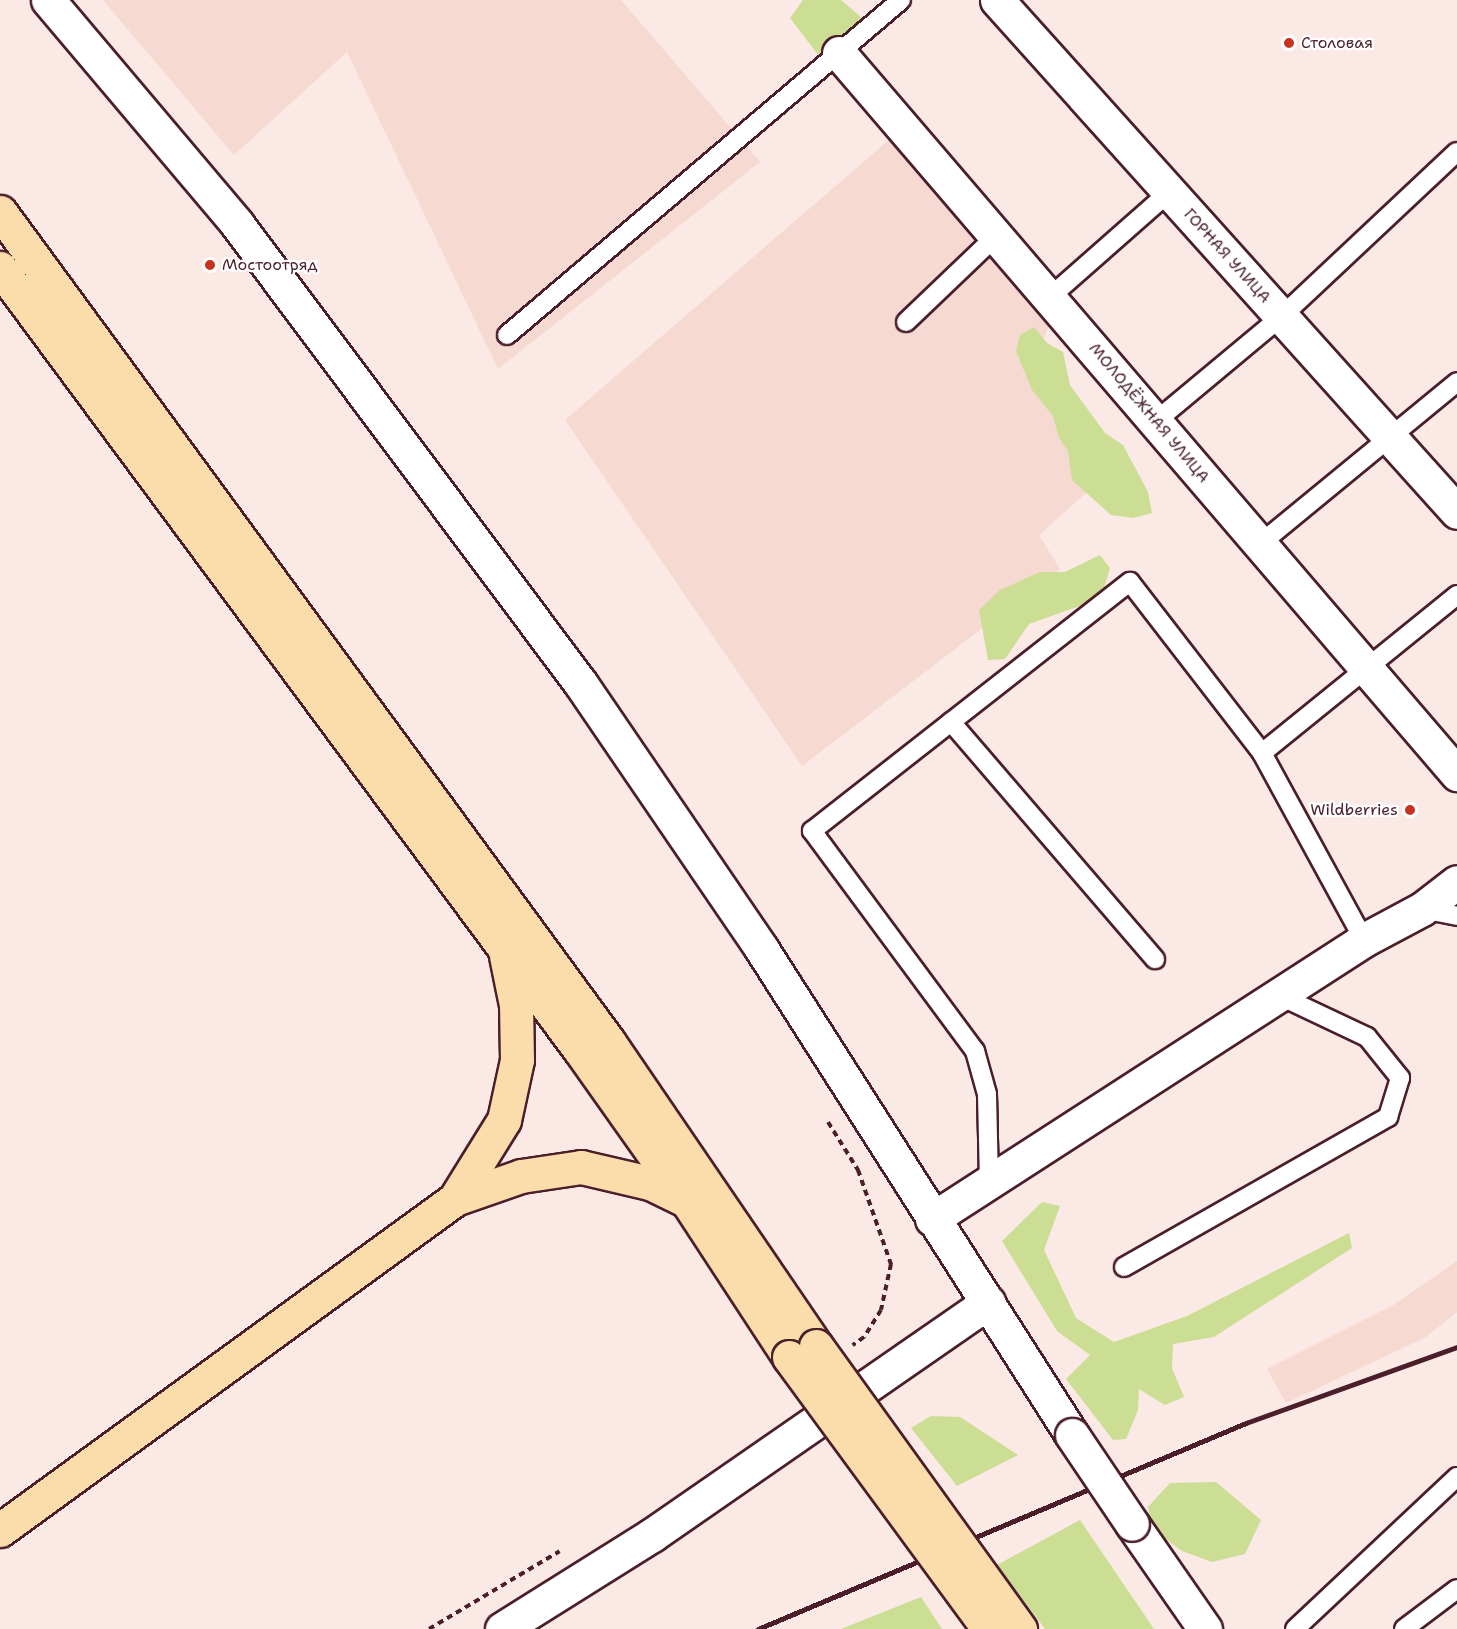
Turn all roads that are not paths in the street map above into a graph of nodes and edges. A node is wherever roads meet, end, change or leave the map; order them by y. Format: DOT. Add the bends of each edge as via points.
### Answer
graph roads {
  1 [pos="48,0"];
  2 [pos="901,0"];
  3 [pos="997,0"];
  4 [pos="839,53"];
  5 [pos="1457,152"];
  6 [pos="1169,192"];
  7 [pos="0,212"];
  8 [pos="997,235"];
  9 [pos="0,268"];
  10 [pos="1050,297"];
  11 [pos="1281,317"];
  12 [pos="906,322"];
  13 [pos="507,335"];
  14 [pos="1457,382"];
  15 [pos="1156,421"];
  16 [pos="1389,437"];
  17 [pos="1457,512"];
  18 [pos="1260,544"];
  19 [pos="1457,595"];
  20 [pos="1366,667"];
  21 [pos="951,722"];
  22 [pos="1262,753"];
  23 [pos="1457,774"];
  24 [pos="1457,882"];
  25 [pos="1422,909"];
  26 [pos="1457,916"];
  27 [pos="514,939"];
  28 [pos="1364,940"];
  29 [pos="1155,958"];
  30 [pos="1278,995"];
  31 [pos="989,1182"];
  32 [pos="455,1198"];
  33 [pos="687,1201"];
  34 [pos="932,1219"];
  35 [pos="1124,1267"];
  36 [pos="988,1302"];
  37 [pos="817,1351"];
  38 [pos="1457,1477"];
  39 [pos="0,1530"];
  40 [pos="1457,1588"];
  41 [pos="502,1629"];
  42 [pos="989,1629"];
  43 [pos="1020,1629"];
  44 [pos="1205,1629"];
  45 [pos="1295,1629"];
  46 [pos="1404,1629"];
  1 -- 34 [label="street" via="237,224 581,684 761,948"];
  2 -- 4 [label="lane"];
  3 -- 6 [label="street, ГОРНАЯ УЛИЦА"];
  4 -- 8 [label="street, МОЛОДЁЖНАЯ УЛИЦА"];
  4 -- 13 [label="lane"];
  5 -- 11 [label="lane"];
  6 -- 10 [label="lane"];
  6 -- 11 [label="street, ГОРНАЯ УЛИЦА"];
  7 -- 27 [label="main road"];
  8 -- 10 [label="street, МОЛОДЁЖНАЯ УЛИЦА"];
  8 -- 12 [label="lane"];
  9 -- 27 [label="main road"];
  10 -- 15 [label="street, МОЛОДЁЖНАЯ УЛИЦА"];
  11 -- 15 [label="lane"];
  11 -- 16 [label="street, ГОРНАЯ УЛИЦА"];
  14 -- 16 [label="lane"];
  15 -- 18 [label="street, МОЛОДЁЖНАЯ УЛИЦА"];
  16 -- 17 [label="street, ГОРНАЯ УЛИЦА"];
  16 -- 18 [label="lane"];
  18 -- 20 [label="street, МОЛОДЁЖНАЯ УЛИЦА"];
  19 -- 20 [label="lane"];
  20 -- 22 [label="lane"];
  20 -- 23 [label="street, МОЛОДЁЖНАЯ УЛИЦА"];
  21 -- 22 [label="lane" via="1130,582"];
  21 -- 29 [label="lane"];
  21 -- 31 [label="lane" via="812,831 975,1051 987,1094"];
  22 -- 28 [label="lane"];
  24 -- 25 [label="street"];
  25 -- 26 [label="lane"];
  25 -- 28 [label="street"];
  27 -- 32 [label="main road" via="517,1060 504,1120"];
  27 -- 33 [label="main road"];
  27 -- 37 [label="main road" via="608,1041"];
  28 -- 30 [label="street"];
  30 -- 31 [label="street"];
  30 -- 35 [label="lane" via="1367,1037 1400,1078 1388,1117"];
  31 -- 34 [label="street"];
  32 -- 33 [label="main road" via="521,1176 580,1167 650,1183"];
  32 -- 39 [label="main road"];
  33 -- 37 [label="main road"];
  34 -- 36 [label="street"];
  36 -- 41 [label="street" via="652,1535"];
  36 -- 44 [label="street, bridge" via="1072,1435"];
  37 -- 42 [label="main road, bridge"];
  37 -- 43 [label="main road, bridge"];
  38 -- 45 [label="lane"];
  40 -- 46 [label="lane"];
}
